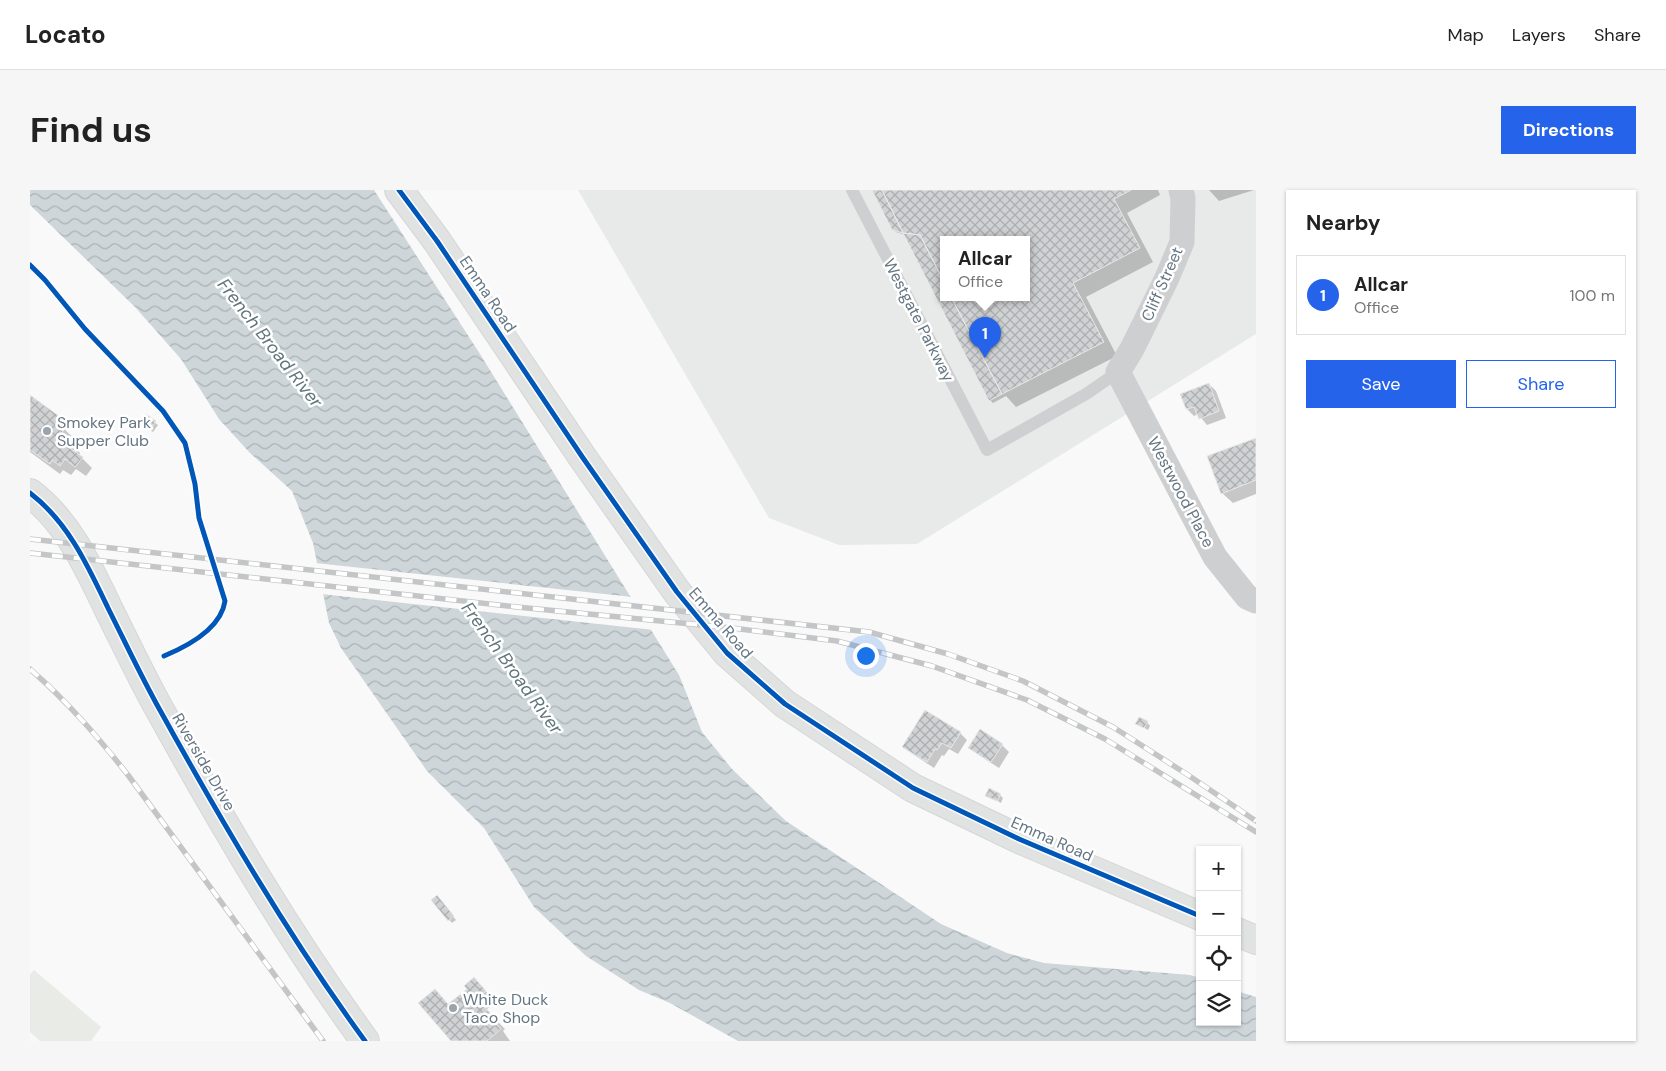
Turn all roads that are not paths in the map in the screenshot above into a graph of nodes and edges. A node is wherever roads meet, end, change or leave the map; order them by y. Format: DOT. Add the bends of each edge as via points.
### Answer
graph roads {
  1 [pos="399,190"];
  2 [pos="852,190"];
  3 [pos="1181,190"];
  4 [pos="1118,372"];
  5 [pos="30,493"];
  6 [pos="1256,601"];
  7 [pos="1196,914"];
  8 [pos="1241,934"];
  9 [pos="1256,940"];
  10 [pos="365,1041"];
  1 -- 7 [label="street, Emma Road" via="438,242 583,458 678,592 727,653 784,704 913,788 1019,839"];
  2 -- 4 [label="lane, Westgate Parkway" via="987,450 1086,394"];
  3 -- 4 [label="street, Cliff Street" via="1182,242"];
  4 -- 6 [label="street, Westwood Place" via="1215,557 1247,597"];
  5 -- 10 [label="street, Riverside Drive" via="53,514 81,554 192,767 288,928"];
  8 -- 9 [label="street"];
}
